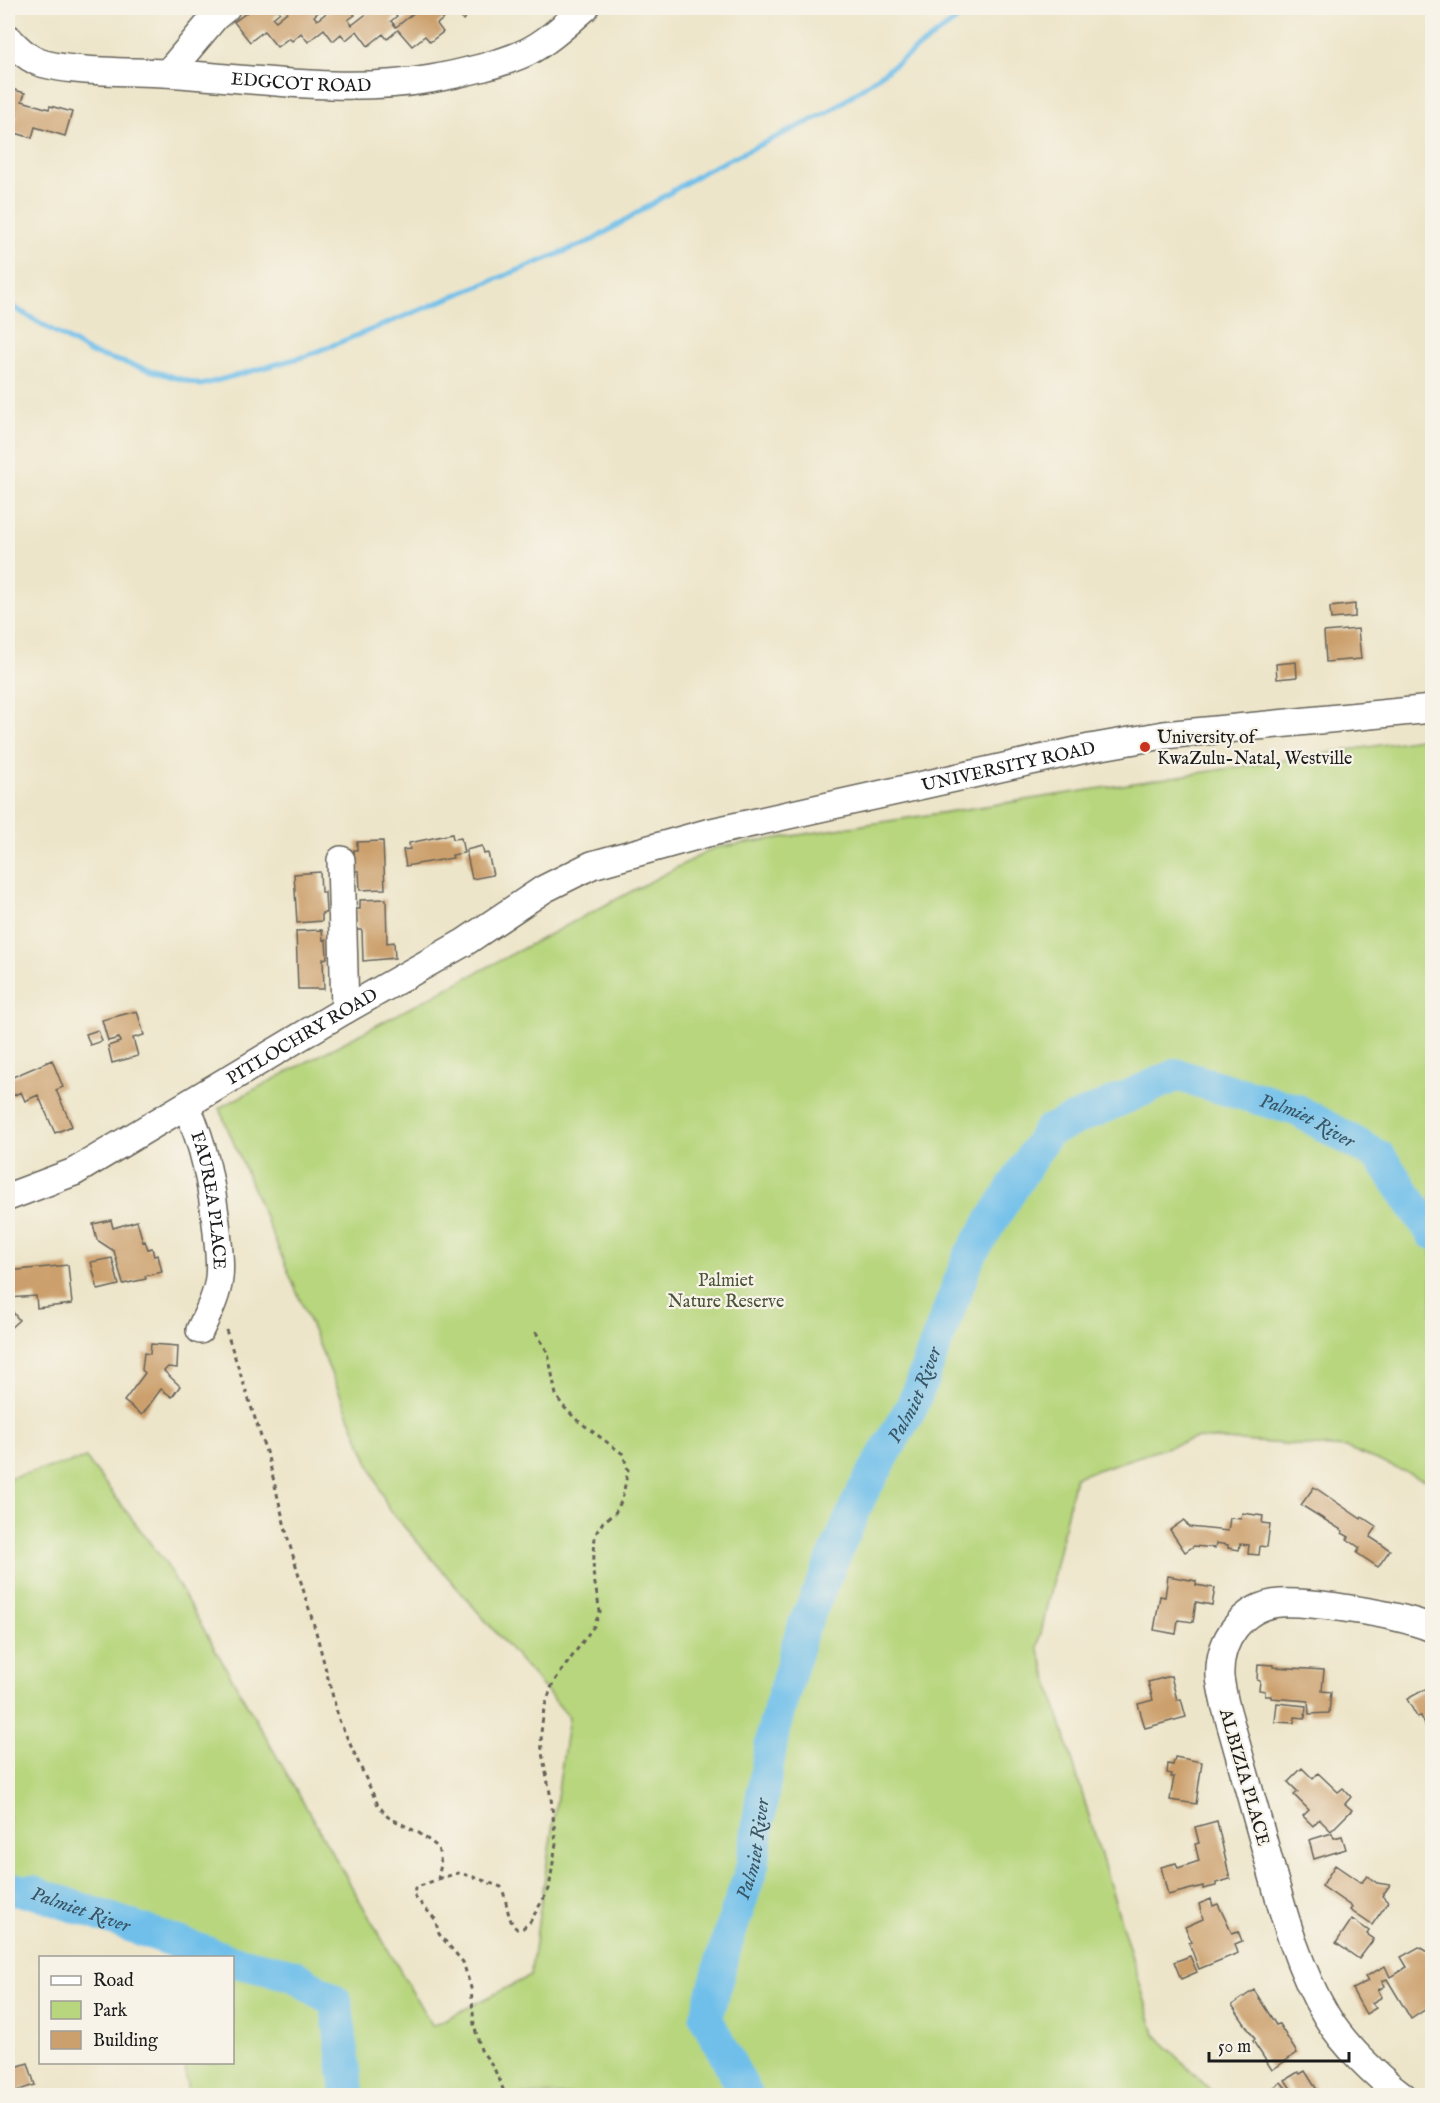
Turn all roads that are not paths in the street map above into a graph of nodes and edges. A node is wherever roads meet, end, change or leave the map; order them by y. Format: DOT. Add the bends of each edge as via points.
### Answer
graph roads {
  1 [pos="226,8"];
  2 [pos="585,8"];
  3 [pos="8,38"];
  4 [pos="168,73"];
  5 [pos="1432,709"];
  6 [pos="341,860"];
  7 [pos="592,865"];
  8 [pos="345,1010"];
  9 [pos="186,1106"];
  10 [pos="8,1197"];
  11 [pos="213,1329"];
  12 [pos="1432,1629"];
  13 [pos="1403,2096"];
  1 -- 4 [label="street"];
  2 -- 4 [label="street, EDGCOT ROAD" via="528,52 432,79 357,85"];
  3 -- 4 [label="street, EDGCOT ROAD" via="36,61 77,68"];
  5 -- 7 [label="street, UNIVERSITY ROAD" via="1164,735 1090,748 707,833"];
  6 -- 8 [label="street"];
  7 -- 8 [label="street, PITLOCHRY ROAD" via="544,889 465,942"];
  8 -- 9 [label="street, PITLOCHRY ROAD"];
  9 -- 10 [label="street, PITLOCHRY ROAD" via="74,1172"];
  9 -- 11 [label="street, FAUREA PLACE" via="204,1156 214,1206 219,1276"];
  12 -- 13 [label="street, ALBIZIA PLACE" via="1389,1615 1278,1603 1247,1615 1232,1630 1221,1660 1225,1704 1300,1960 1327,2018 1389,2086"];
}
